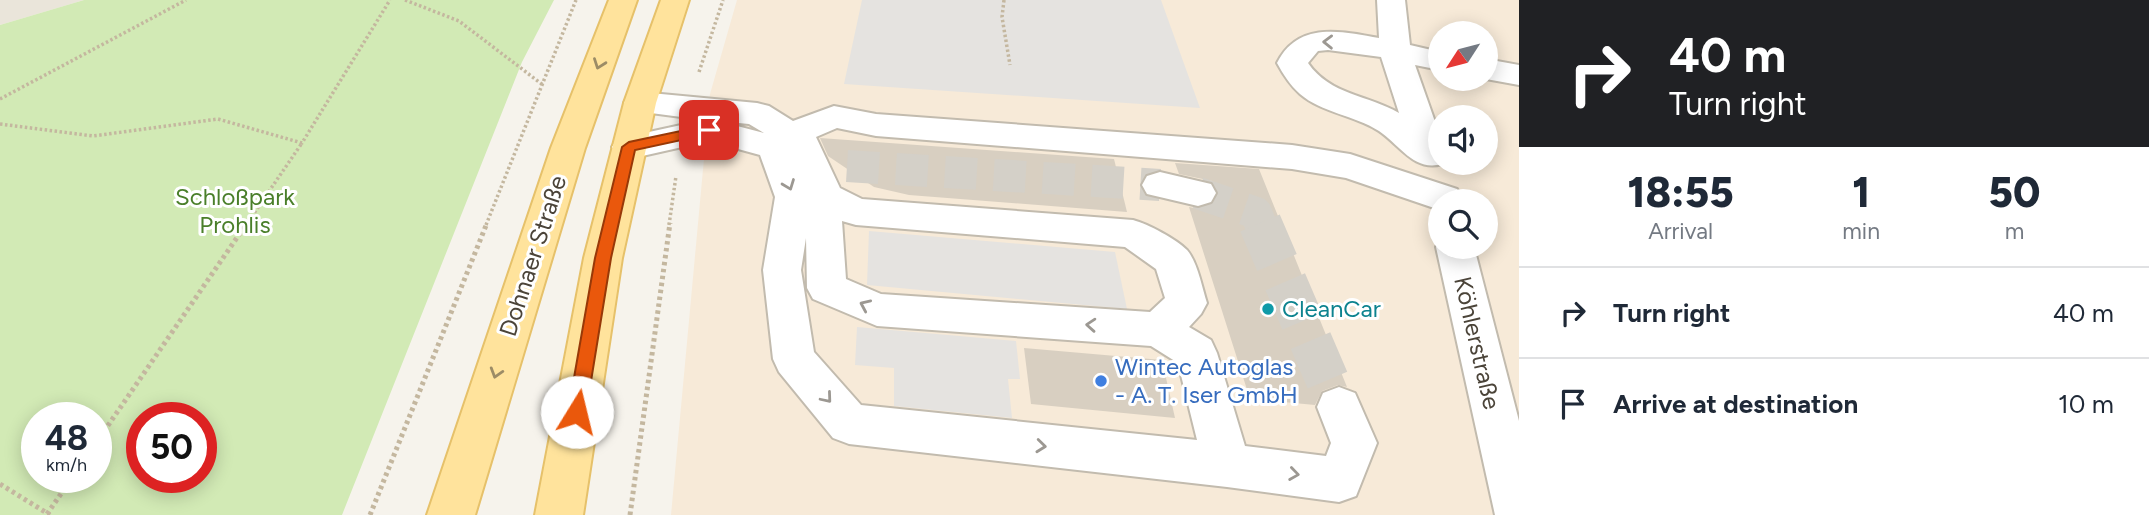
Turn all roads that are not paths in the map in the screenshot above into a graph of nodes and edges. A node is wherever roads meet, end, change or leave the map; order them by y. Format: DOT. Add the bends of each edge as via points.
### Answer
graph roads {
  1 [pos="622,0"];
  2 [pos="675,0"];
  3 [pos="1391,0"];
  4 [pos="1395,53"];
  5 [pos="1428,59"];
  6 [pos="1498,71"];
  7 [pos="1519,75"];
  8 [pos="640,103"];
  9 [pos="685,121"];
  10 [pos="791,134"];
  11 [pos="629,147"];
  12 [pos="1428,152"];
  13 [pos="1428,154"];
  14 [pos="827,175"];
  15 [pos="1160,185"];
  16 [pos="1198,192"];
  17 [pos="1428,193"];
  18 [pos="1458,259"];
  19 [pos="1159,330"];
  20 [pos="1339,407"];
  21 [pos="1509,442"];
  22 [pos="1227,465"];
  23 [pos="451,515"];
  24 [pos="559,515"];
  25 [pos="1519,515"];
  1 -- 23 [label="main road, Dohnaer Straße, one-way" via="568,148"];
  2 -- 8 [label="main road"];
  3 -- 4 [label="street"];
  4 -- 5 [label="street"];
  4 -- 12 [label="street"];
  4 -- 13 [label="street, one-way" via="1351,43 1314,42 1297,51 1292,63 1303,81 1325,97 1381,118"];
  6 -- 7 [label="street"];
  8 -- 9 [label="street"];
  8 -- 11 [label="main road"];
  9 -- 10 [label="street" via="757,114"];
  9 -- 11 [label="street"];
  9 -- 22 [label="street, one-way" via="774,147 793,197 782,270 794,359 849,424"];
  10 -- 14 [label="street"];
  10 -- 17 [label="street" via="834,117 876,125 1292,158 1350,166"];
  11 -- 24 [label="main road" via="603,258"];
  19 -- 14 [label="street, one-way" via="877,310 827,288"];
  14 -- 19 [label="street" via="856,212 1133,234 1173,261 1187,303"];
  15 -- 16 [label="street"];
  18 -- 21 [label="street, Köhlerstraße"];
  19 -- 22 [label="street" via="1196,353"];
  22 -- 20 [label="street, one-way" via="1339,480 1354,443"];
  21 -- 25 [label="street, Köhlerstraße"];
}
